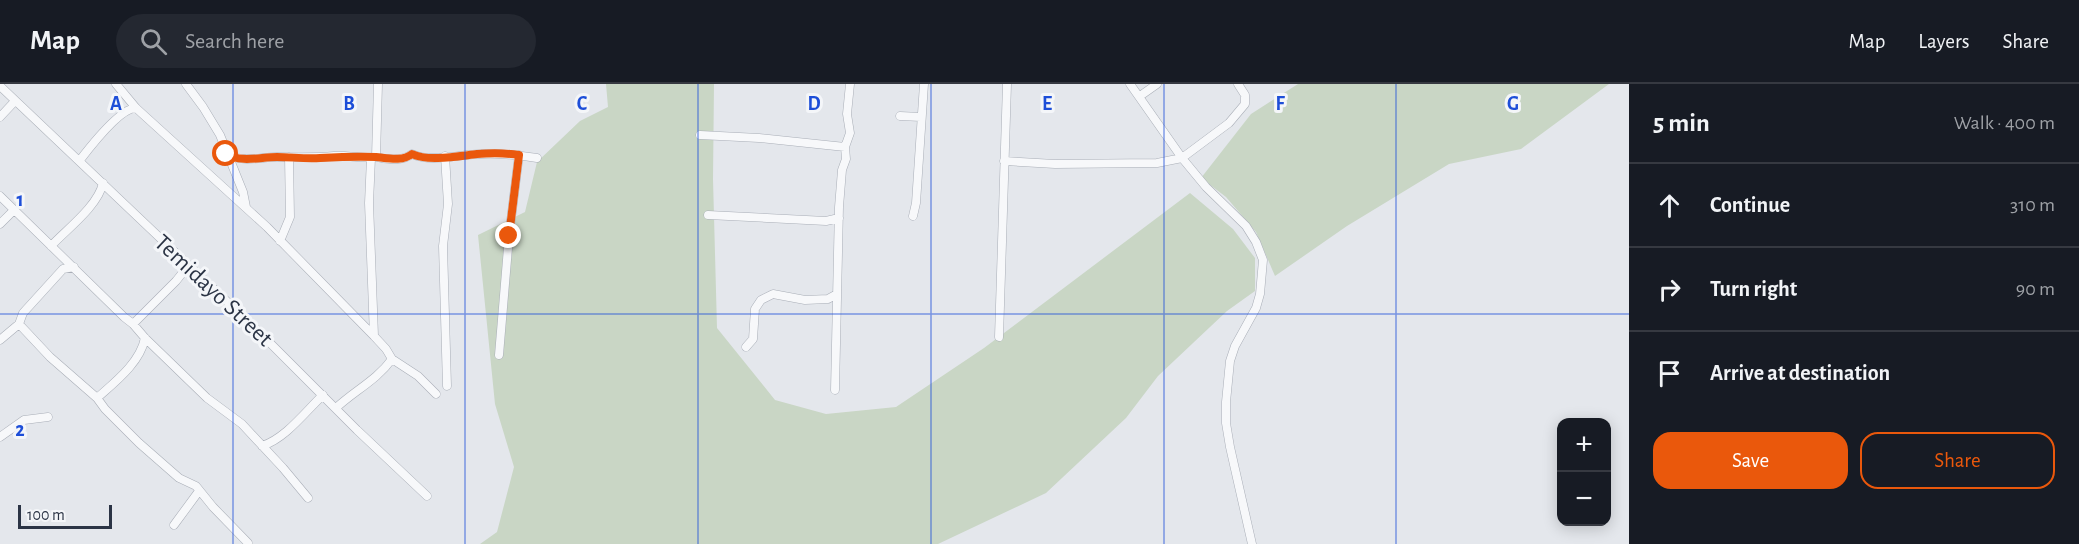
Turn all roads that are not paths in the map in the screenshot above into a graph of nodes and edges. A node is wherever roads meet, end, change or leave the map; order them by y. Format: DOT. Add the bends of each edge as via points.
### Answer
graph roads {
  1 [pos="116,84"];
  2 [pos="186,84"];
  3 [pos="378,84"];
  4 [pos="850,84"];
  5 [pos="924,84"];
  6 [pos="1007,84"];
  7 [pos="1130,84"];
  8 [pos="1156,84"];
  9 [pos="1239,84"];
  10 [pos="0,86"];
  11 [pos="1140,96"];
  12 [pos="15,101"];
  13 [pos="136,108"];
  14 [pos="900,116"];
  15 [pos="0,117"];
  16 [pos="921,117"];
  17 [pos="700,135"];
  18 [pos="844,147"];
  19 [pos="226,154"];
  20 [pos="519,155"];
  21 [pos="445,156"];
  22 [pos="289,157"];
  23 [pos="373,157"];
  24 [pos="537,158"];
  25 [pos="1182,158"];
  26 [pos="80,160"];
  27 [pos="1004,161"];
  28 [pos="103,183"];
  29 [pos="0,196"];
  30 [pos="246,207"];
  31 [pos="14,210"];
  32 [pos="708,215"];
  33 [pos="913,216"];
  34 [pos="839,218"];
  35 [pos="0,224"];
  36 [pos="280,241"];
  37 [pos="51,246"];
  38 [pos="60,254"];
  39 [pos="188,266"];
  40 [pos="74,267"];
  41 [pos="63,269"];
  42 [pos="837,294"];
  43 [pos="19,324"];
  44 [pos="133,324"];
  45 [pos="374,336"];
  46 [pos="999,337"];
  47 [pos="145,338"];
  48 [pos="0,340"];
  49 [pos="746,347"];
  50 [pos="499,354"];
  51 [pos="392,359"];
  52 [pos="447,386"];
  53 [pos="835,390"];
  54 [pos="436,394"];
  55 [pos="323,395"];
  56 [pos="97,398"];
  57 [pos="336,408"];
  58 [pos="48,417"];
  59 [pos="0,437"];
  60 [pos="262,446"];
  61 [pos="199,492"];
  62 [pos="427,496"];
  63 [pos="308,498"];
  64 [pos="174,525"];
  65 [pos="249,543"];
  66 [pos="1252,544"];
  1 -- 13 [label="street"];
  2 -- 19 [label="street" via="220,135"];
  3 -- 23 [label="street"];
  4 -- 18 [label="street" via="850,133"];
  5 -- 16 [label="street"];
  6 -- 27 [label="street"];
  7 -- 11 [label="street"];
  8 -- 11 [label="street"];
  9 -- 25 [label="street" via="1245,104 1229,123"];
  10 -- 12 [label="street, Temidayo Street"];
  11 -- 25 [label="street"];
  12 -- 15 [label="street"];
  12 -- 26 [label="street, Temidayo Street"];
  13 -- 26 [label="street" via="125,111"];
  13 -- 30 [label="street"];
  14 -- 16 [label="street"];
  16 -- 33 [label="street"];
  17 -- 18 [label="street"];
  18 -- 34 [label="street" via="847,155"];
  19 -- 22 [label="street" via="238,158"];
  19 -- 30 [label="street"];
  20 -- 21 [label="street"];
  20 -- 24 [label="street"];
  20 -- 50 [label="street"];
  21 -- 23 [label="street"];
  21 -- 52 [label="street"];
  22 -- 23 [label="street"];
  22 -- 36 [label="street" via="290,218"];
  23 -- 45 [label="street" via="369,203"];
  25 -- 27 [label="street" via="1157,163"];
  25 -- 66 [label="street" via="1246,226 1263,260 1256,308 1230,361 1226,402 1230,447"];
  26 -- 28 [label="street, Temidayo Street"];
  27 -- 46 [label="street"];
  28 -- 37 [label="street" via="82,215"];
  28 -- 39 [label="street, Temidayo Street"];
  29 -- 31 [label="street"];
  30 -- 36 [label="street"];
  31 -- 35 [label="street"];
  31 -- 37 [label="street"];
  32 -- 34 [label="street" via="826,221"];
  34 -- 42 [label="street"];
  36 -- 45 [label="street"];
  37 -- 38 [label="street"];
  38 -- 40 [label="street"];
  38 -- 41 [label="street"];
  39 -- 44 [label="street"];
  39 -- 55 [label="street, Temidayo Street"];
  40 -- 41 [label="street"];
  40 -- 44 [label="street"];
  41 -- 43 [label="street" via="23,313"];
  42 -- 49 [label="street" via="828,299 805,300 773,294 761,300 755,309 753,339"];
  42 -- 53 [label="street"];
  43 -- 48 [label="street"];
  43 -- 56 [label="street"];
  44 -- 47 [label="street"];
  45 -- 51 [label="street"];
  47 -- 56 [label="street" via="141,352"];
  47 -- 60 [label="street"];
  51 -- 54 [label="street"];
  51 -- 57 [label="street"];
  55 -- 57 [label="street, Temidayo Street"];
  55 -- 60 [label="street" via="280,436"];
  56 -- 61 [label="street" via="139,443"];
  57 -- 62 [label="street, Temidayo Street"];
  58 -- 59 [label="street" via="24,420"];
  60 -- 63 [label="street"];
  61 -- 64 [label="street"];
  61 -- 65 [label="street"];
}
